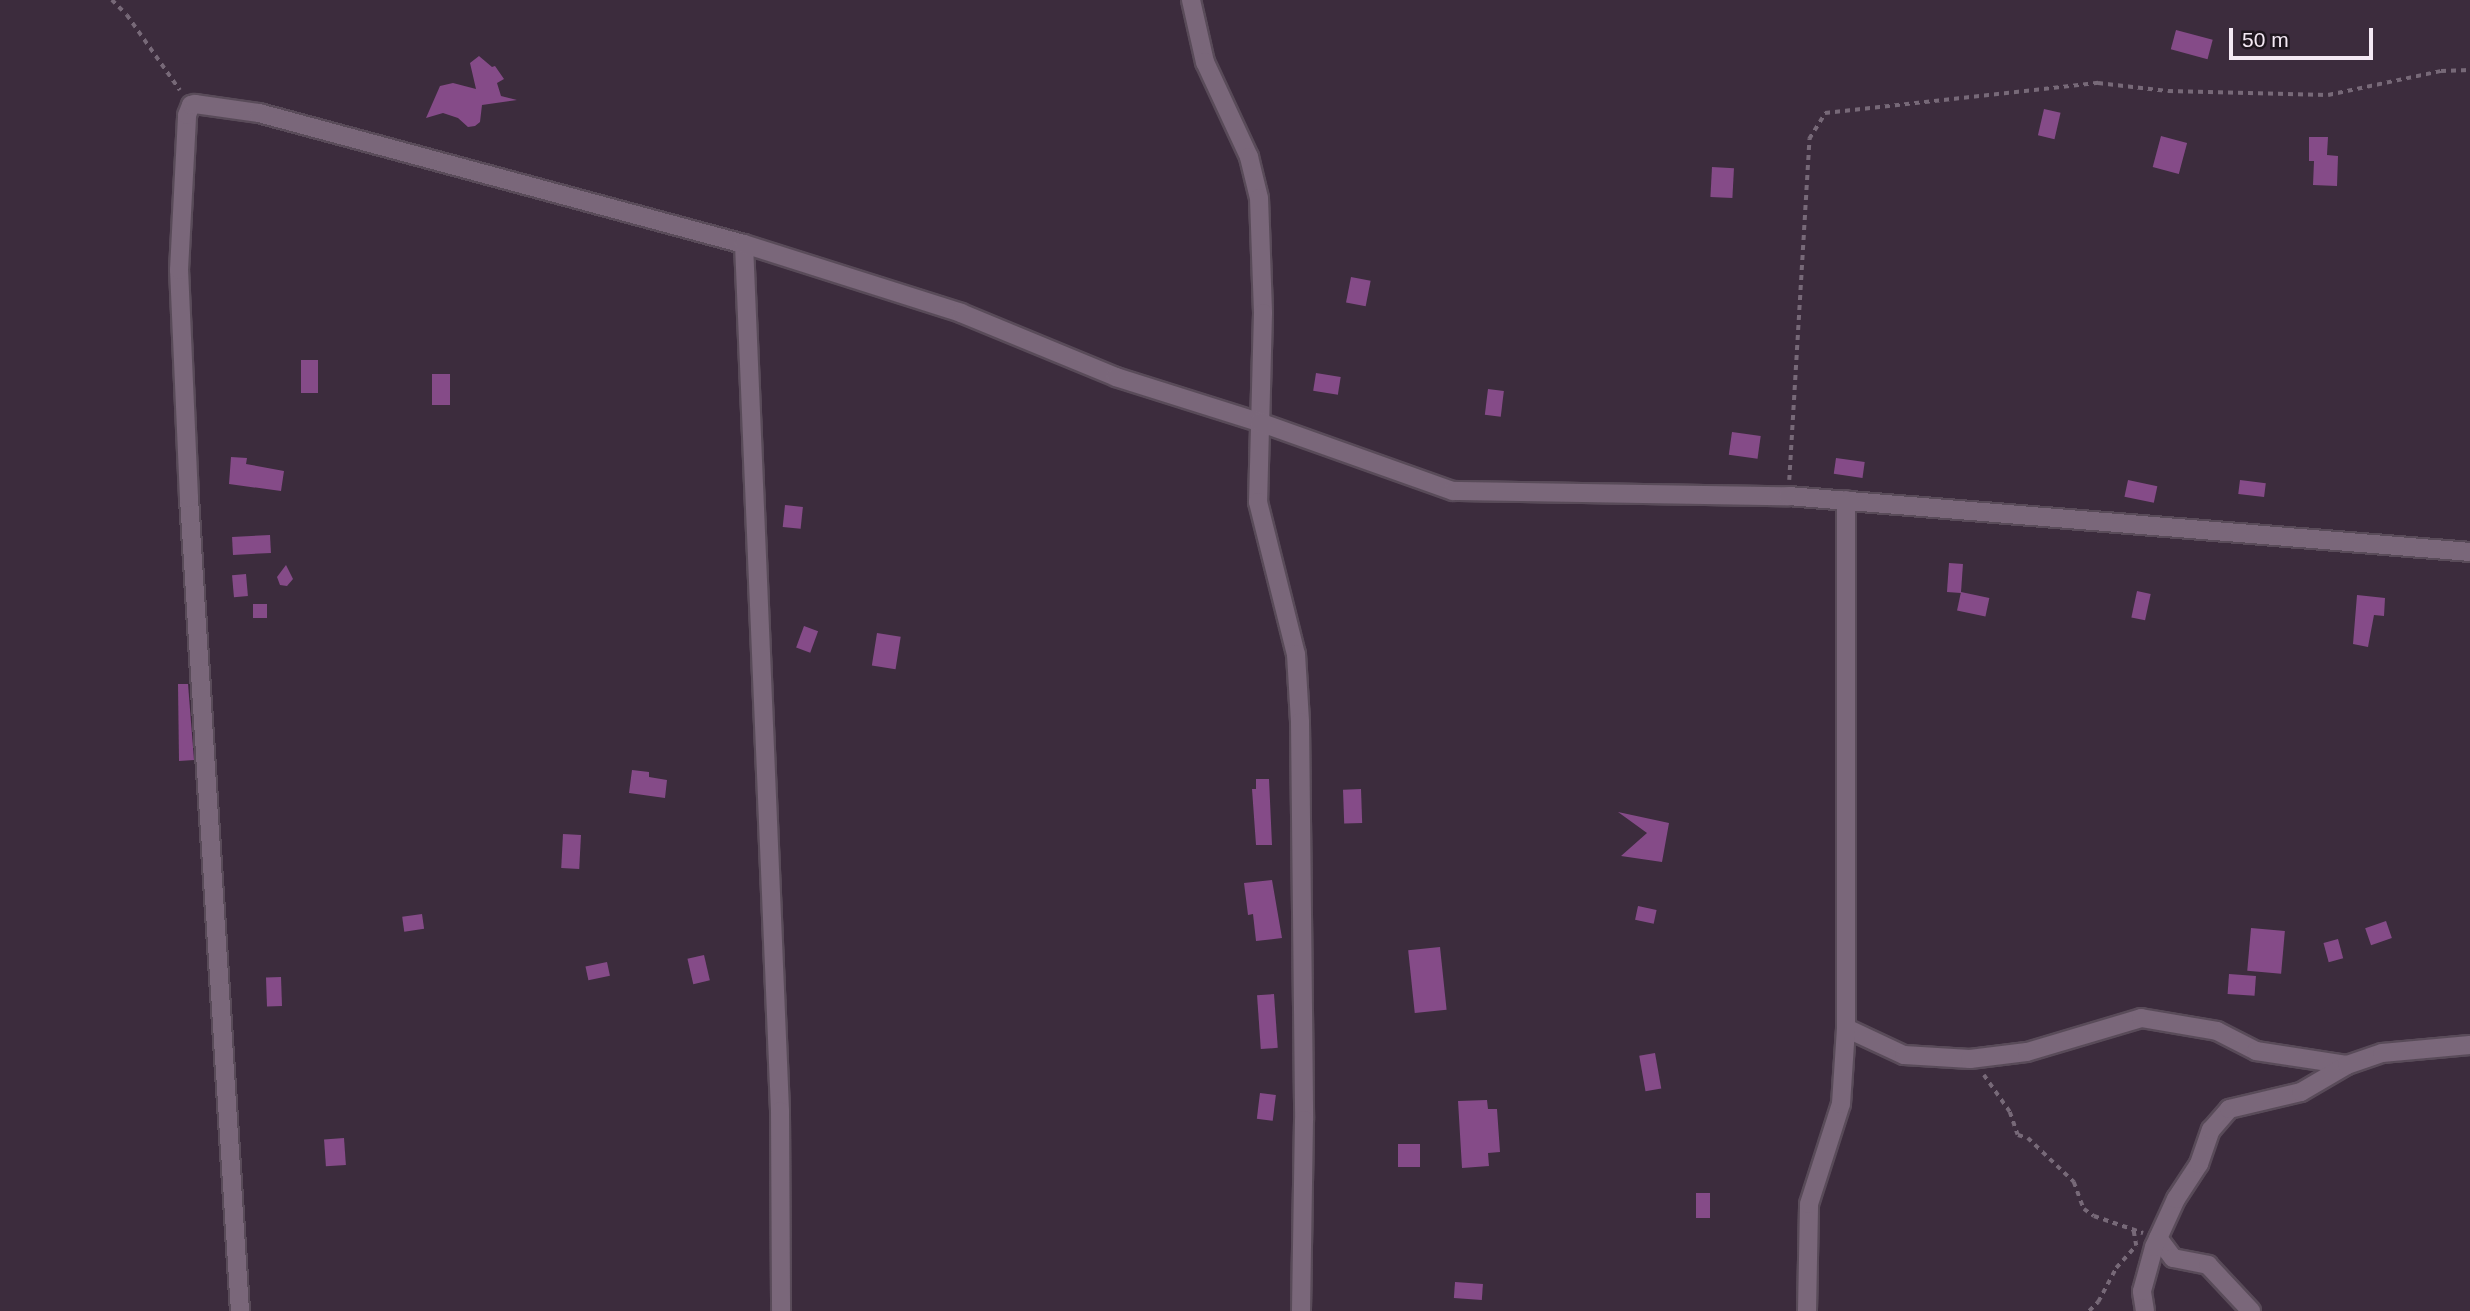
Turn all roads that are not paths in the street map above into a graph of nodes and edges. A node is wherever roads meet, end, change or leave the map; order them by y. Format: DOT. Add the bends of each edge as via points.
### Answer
graph roads {
  1 [pos="1191,0"];
  2 [pos="744,244"];
  3 [pos="1259,422"];
  4 [pos="1846,500"];
  5 [pos="2470,552"];
  6 [pos="1846,1028"];
  7 [pos="2470,1045"];
  8 [pos="2347,1065"];
  9 [pos="2158,1238"];
  10 [pos="240,1311"];
  11 [pos="781,1311"];
  12 [pos="1301,1311"];
  13 [pos="1807,1311"];
  14 [pos="2144,1311"];
  15 [pos="2252,1311"];
  1 -- 3 [label="street" via="1205,62 1249,157 1259,198 1263,313"];
  2 -- 3 [label="street" via="961,313 1116,377"];
  2 -- 10 [label="street" via="259,113 191,105 181,183 179,270 189,511"];
  2 -- 11 [label="street" via="780,1111"];
  3 -- 4 [label="street" via="1453,491"];
  3 -- 12 [label="street" via="1258,502 1296,654 1300,722"];
  4 -- 5 [label="street"];
  4 -- 6 [label="street"];
  6 -- 8 [label="street" via="1904,1055 1970,1059 2027,1052 2141,1018 2217,1031 2256,1051"];
  6 -- 13 [label="street" via="1841,1104 1809,1204"];
  7 -- 8 [label="street" via="2382,1053"];
  8 -- 9 [label="street" via="2301,1092 2229,1109 2211,1130 2199,1164"];
  9 -- 14 [label="street" via="2141,1291"];
  9 -- 15 [label="street" via="2173,1258 2207,1265"];
}
